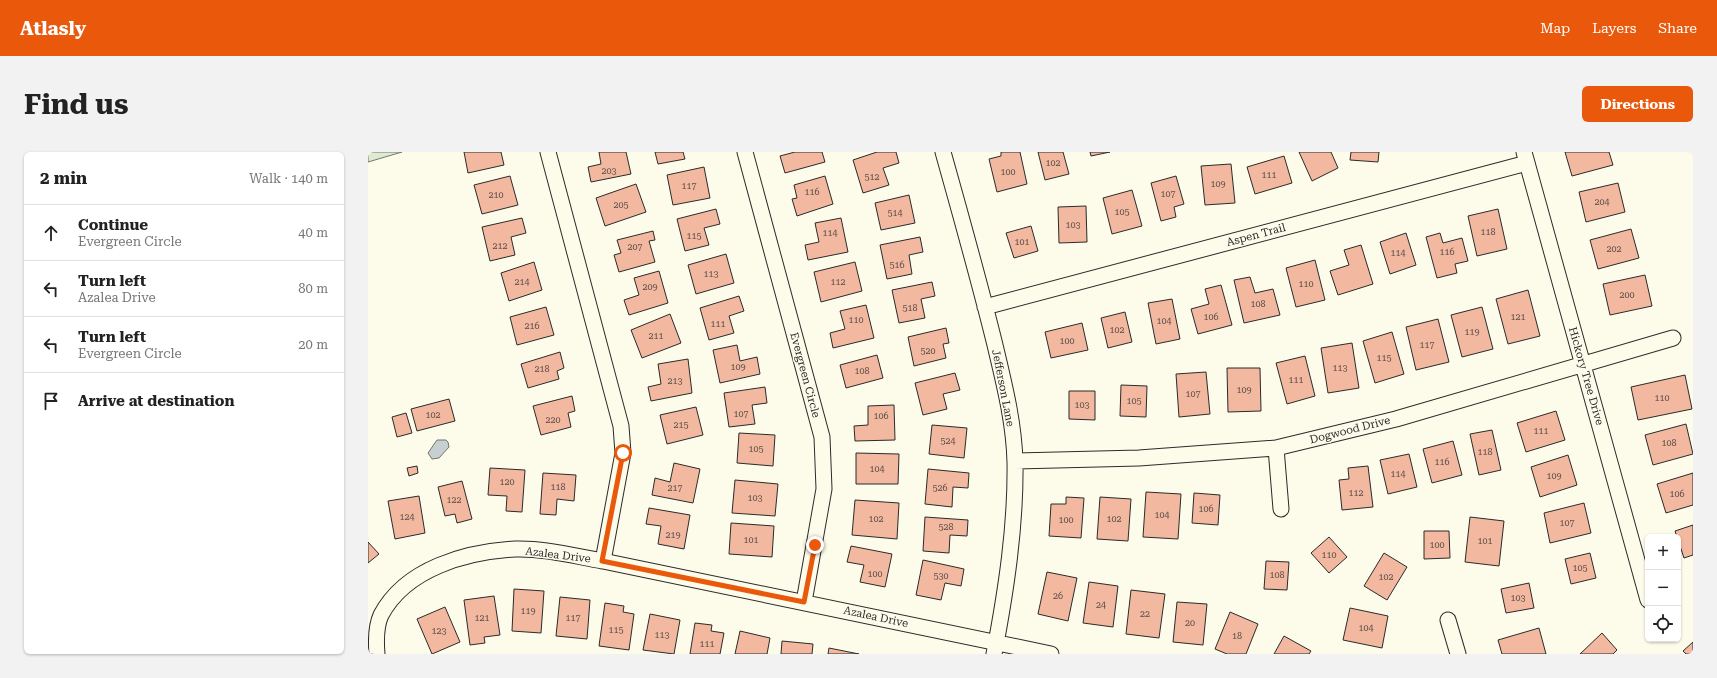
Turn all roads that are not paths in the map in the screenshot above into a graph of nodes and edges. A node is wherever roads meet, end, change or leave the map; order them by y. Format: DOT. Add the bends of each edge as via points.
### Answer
graph roads {
  1 [pos="548,152"];
  2 [pos="745,152"];
  3 [pos="943,152"];
  4 [pos="1525,158"];
  5 [pos="985,307"];
  6 [pos="1673,338"];
  7 [pos="1583,365"];
  8 [pos="1276,448"];
  9 [pos="1015,461"];
  10 [pos="1281,509"];
  11 [pos="602,561"];
  12 [pos="1645,589"];
  13 [pos="804,602"];
  14 [pos="1448,620"];
  15 [pos="995,648"];
  16 [pos="377,654"];
  17 [pos="1051,654"];
  18 [pos="1458,654"];
  1 -- 11 [label="street" via="621,426 623,453"];
  2 -- 13 [label="street, Evergreen Circle" via="822,438 824,489"];
  3 -- 5 [label="street, Jefferson Lane"];
  4 -- 5 [label="street, Aspen Trail"];
  4 -- 7 [label="street, Hickory Tree Drive"];
  5 -- 9 [label="street, Jefferson Lane" via="1010,408"];
  6 -- 7 [label="street, Dogwood Drive"];
  7 -- 8 [label="street, Dogwood Drive" via="1396,419"];
  7 -- 12 [label="street, Hickory Tree Drive"];
  8 -- 9 [label="street, Dogwood Drive" via="1139,458"];
  8 -- 10 [label="street"];
  9 -- 15 [label="street, Jefferson Lane" via="1008,575"];
  11 -- 13 [label="street, Azalea Drive"];
  11 -- 16 [label="street, Azalea Drive" via="552,552 516,549 446,562 415,578 397,593 381,616 376,641"];
  13 -- 15 [label="street, Azalea Drive"];
  14 -- 18 [label="street"];
  15 -- 17 [label="street, Azalea Drive"];
}
